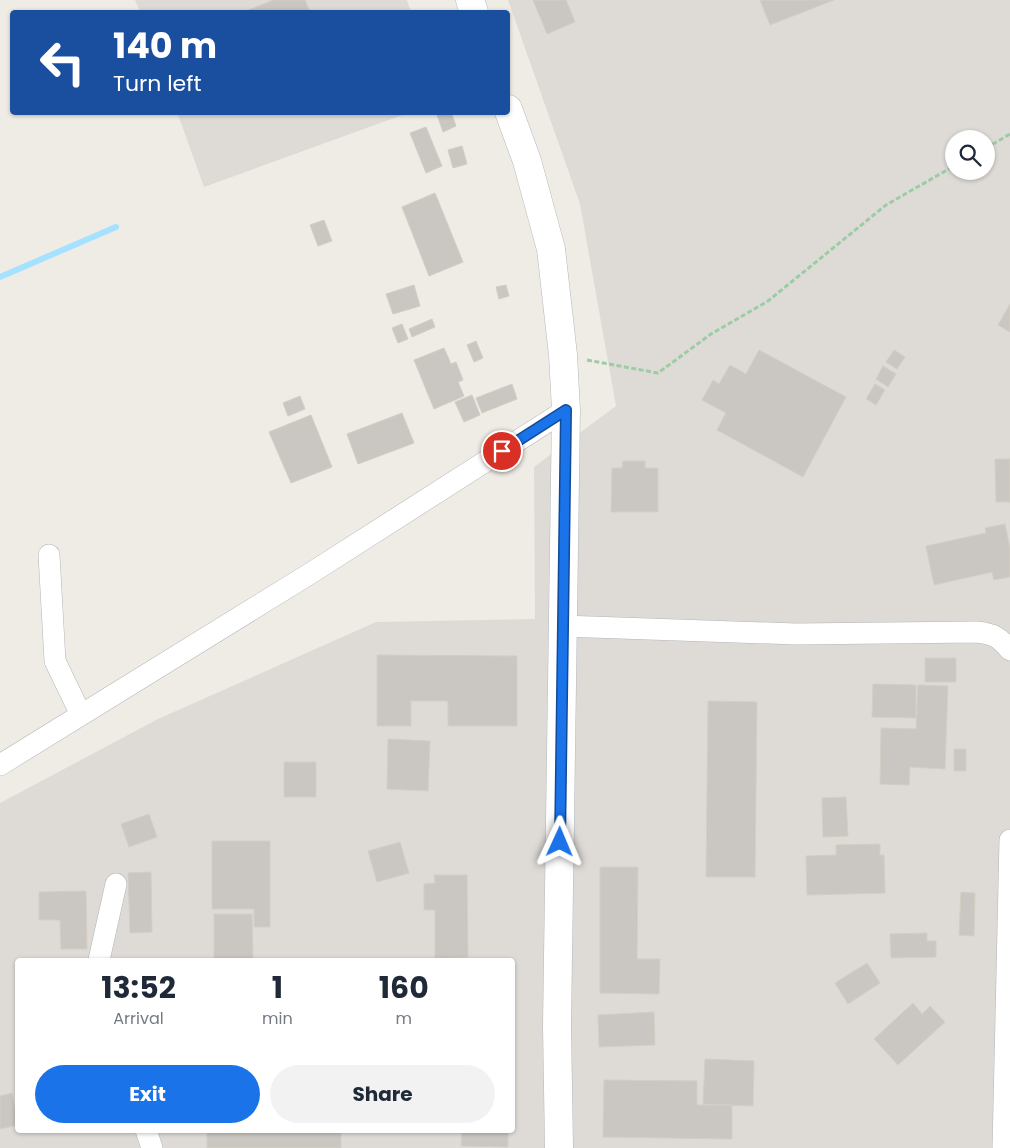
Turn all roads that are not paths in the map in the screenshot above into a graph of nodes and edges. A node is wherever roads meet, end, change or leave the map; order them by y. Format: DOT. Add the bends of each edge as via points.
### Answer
graph roads {
  1 [pos="510,115"];
  2 [pos="566,410"];
  3 [pos="49,555"];
  4 [pos="562,626"];
  5 [pos="1010,650"];
  6 [pos="81,716"];
  7 [pos="0,765"];
  8 [pos="1010,840"];
  9 [pos="116,884"];
  10 [pos="99,958"];
  11 [pos="147,1133"];
  12 [pos="152,1148"];
  13 [pos="559,1148"];
  14 [pos="1003,1148"];
  1 -- 2 [label="main road" via="551,249"];
  2 -- 4 [label="main road"];
  2 -- 6 [label="street"];
  3 -- 6 [label="street" via="55,661"];
  4 -- 5 [label="street" via="796,634 977,632 991,633"];
  4 -- 13 [label="main road"];
  6 -- 7 [label="street"];
  8 -- 14 [label="street"];
  9 -- 10 [label="street"];
  11 -- 12 [label="street"];
}
